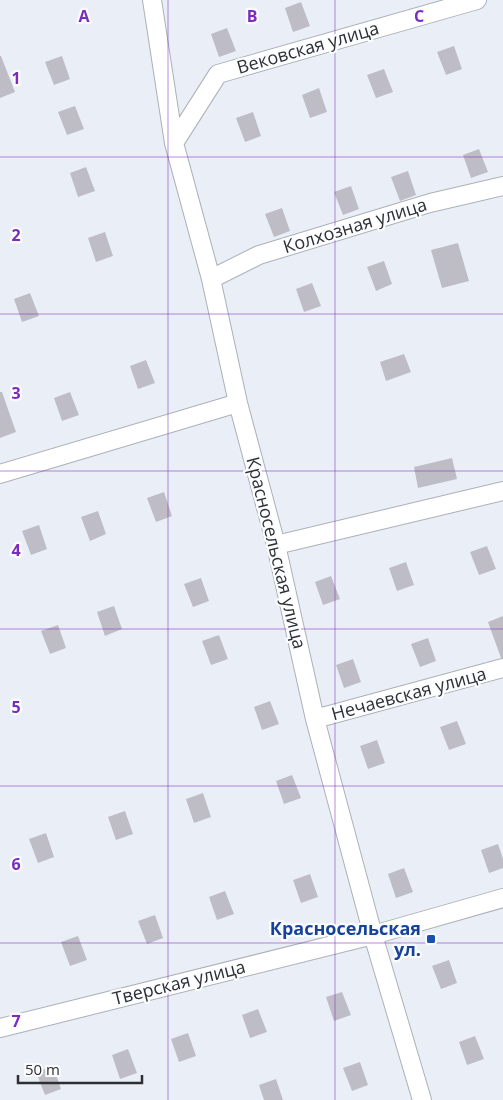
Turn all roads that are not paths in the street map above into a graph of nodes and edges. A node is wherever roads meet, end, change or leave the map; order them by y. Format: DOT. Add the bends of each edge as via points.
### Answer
graph roads {
  1 [pos="152,0"];
  2 [pos="478,0"];
  3 [pos="174,143"];
  4 [pos="503,186"];
  5 [pos="211,279"];
  6 [pos="238,403"];
  7 [pos="0,474"];
  8 [pos="503,491"];
  9 [pos="276,545"];
  10 [pos="503,668"];
  11 [pos="315,720"];
  12 [pos="503,898"];
  13 [pos="373,935"];
  14 [pos="0,1028"];
  15 [pos="422,1100"];
  1 -- 3 [label="street, Красносельская улица"];
  2 -- 3 [label="street, Вековская улица" via="218,74"];
  3 -- 5 [label="street, Красносельская улица"];
  4 -- 5 [label="street, Колхозная улица" via="430,203 259,255"];
  5 -- 6 [label="street, Красносельская улица"];
  6 -- 7 [label="street"];
  6 -- 9 [label="street, Красносельская улица"];
  8 -- 9 [label="street"];
  9 -- 11 [label="street, Красносельская улица"];
  10 -- 11 [label="street, Нечаевская улица"];
  11 -- 13 [label="street, Красносельская улица"];
  12 -- 13 [label="street, Тверская улица"];
  13 -- 14 [label="street, Тверская улица"];
  13 -- 15 [label="street, Красносельская улица"];
}
